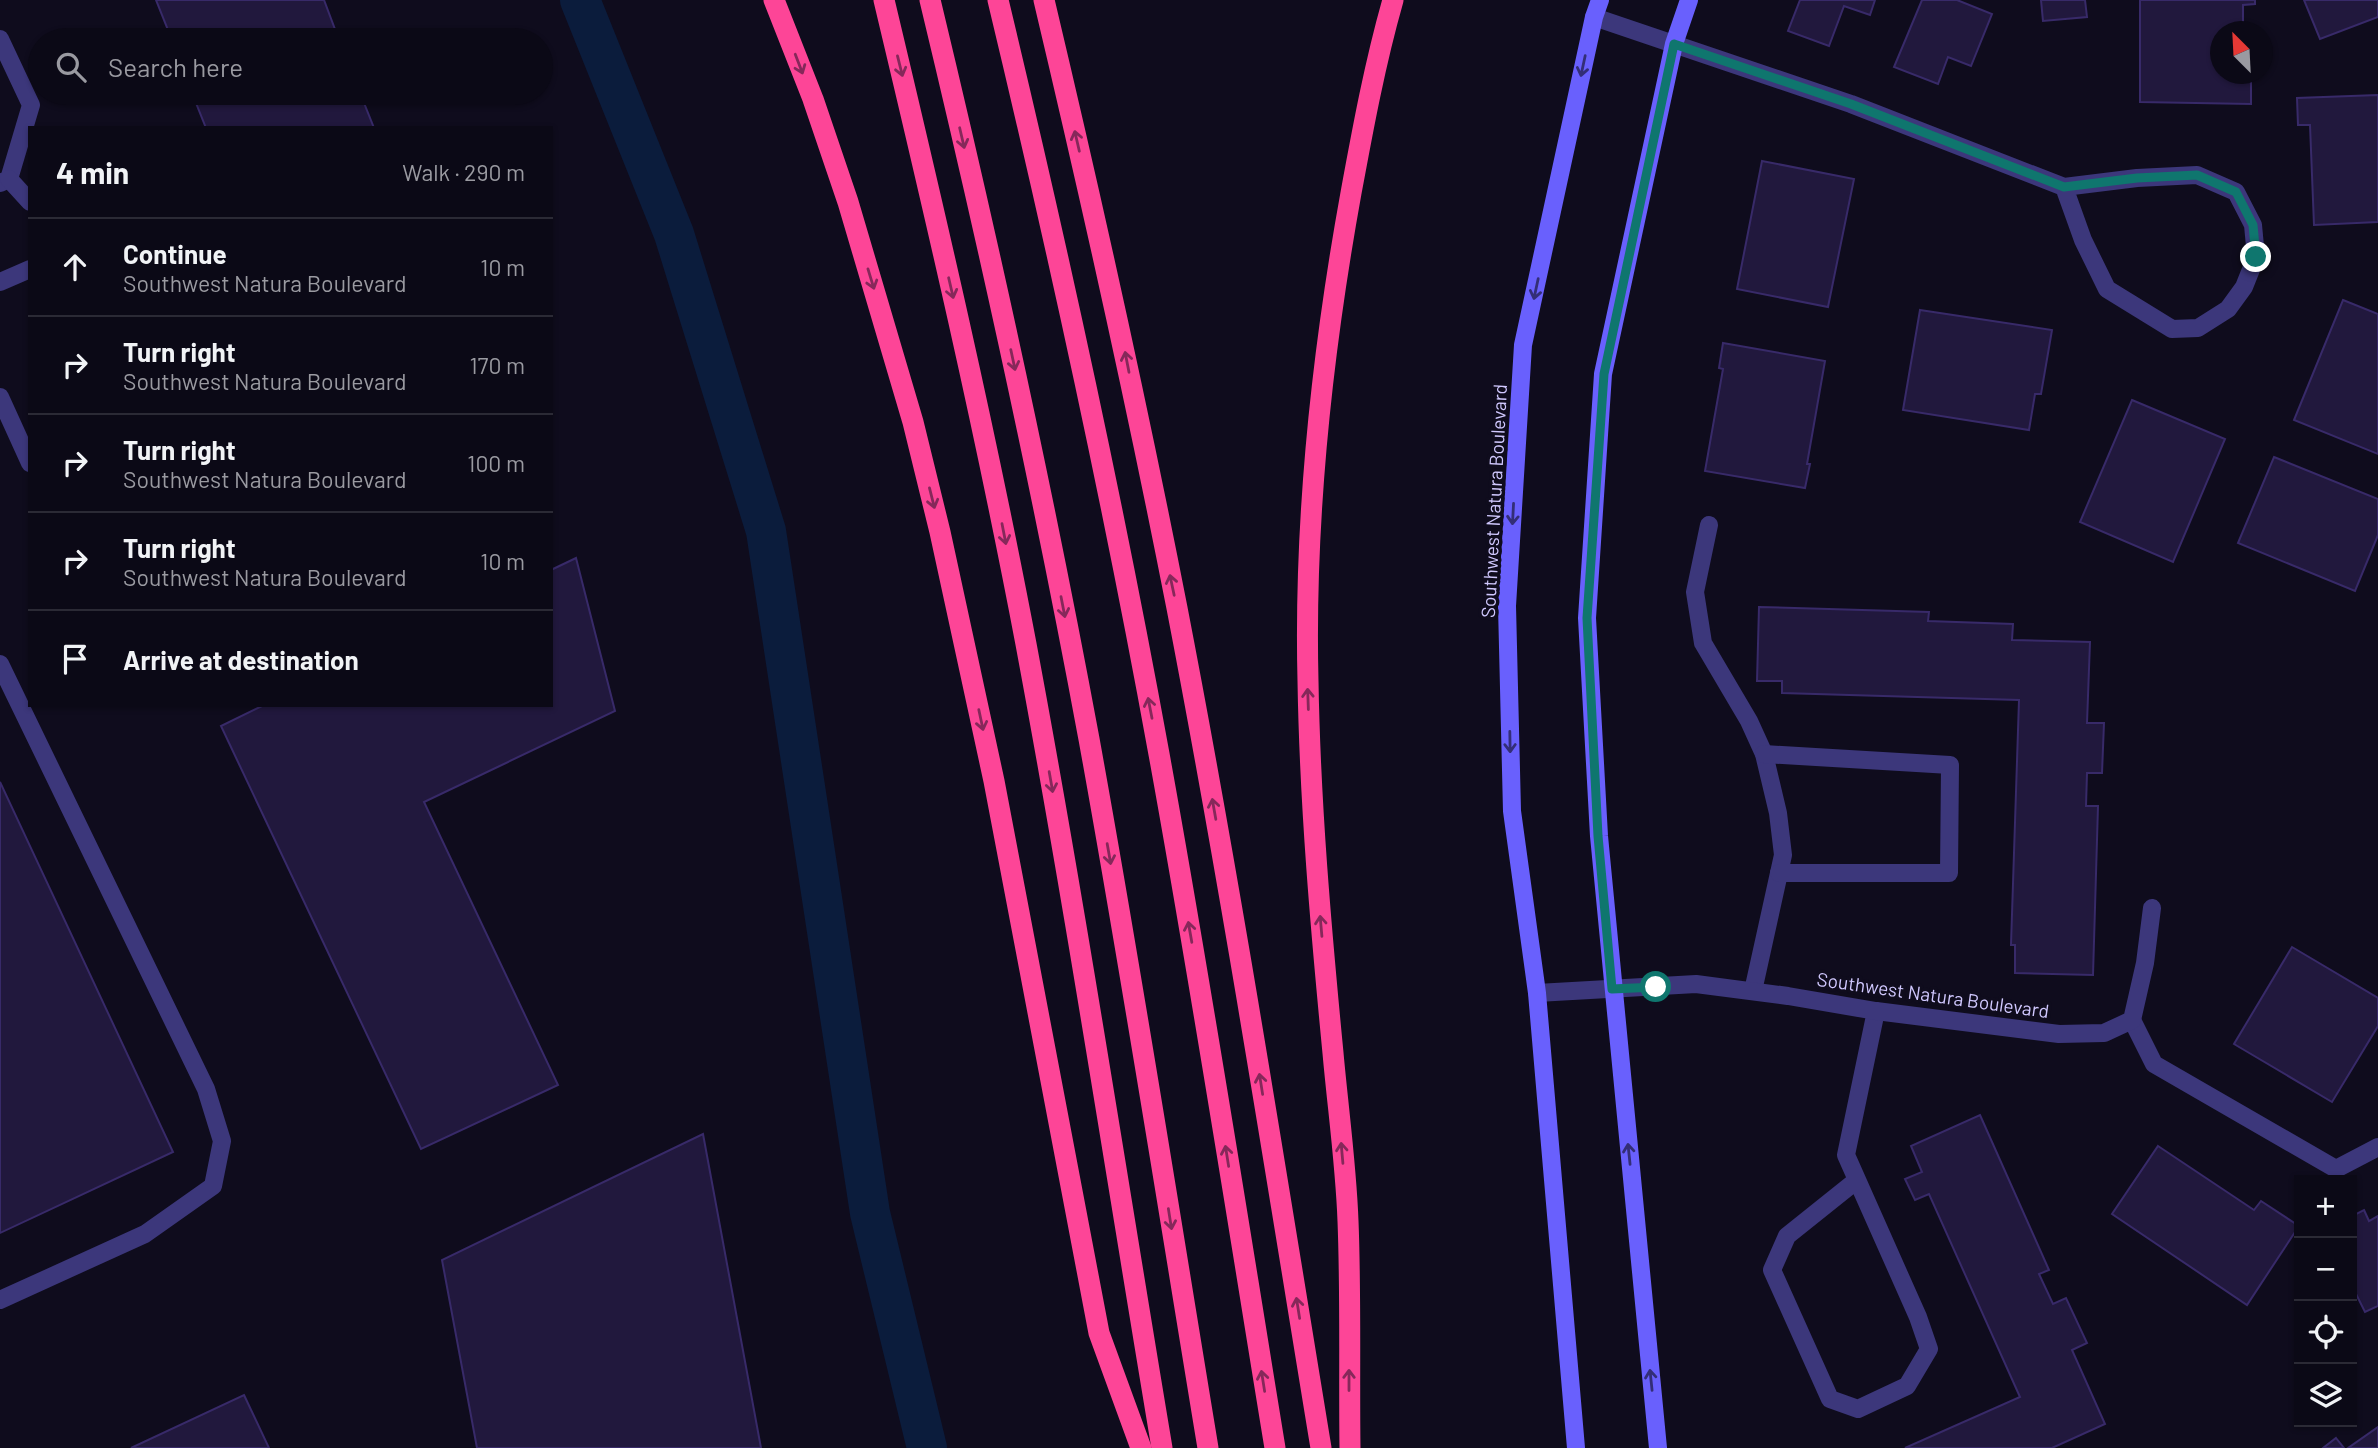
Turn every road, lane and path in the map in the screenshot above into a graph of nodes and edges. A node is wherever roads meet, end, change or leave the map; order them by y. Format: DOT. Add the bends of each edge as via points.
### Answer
graph roads {
  1 [pos="774,0"];
  2 [pos="884,0"];
  3 [pos="930,0"];
  4 [pos="998,0"];
  5 [pos="1044,0"];
  6 [pos="1393,0"];
  7 [pos="1600,0"];
  8 [pos="1689,0"];
  9 [pos="1594,18"];
  10 [pos="0,40"];
  11 [pos="1674,44"];
  12 [pos="28,99"];
  13 [pos="31,105"];
  14 [pos="5,181"];
  15 [pos="2064,187"];
  16 [pos="28,200"];
  17 [pos="28,269"];
  18 [pos="0,282"];
  19 [pos="0,397"];
  20 [pos="28,459"];
  21 [pos="1709,525"];
  22 [pos="0,664"];
  23 [pos="1764,754"];
  24 [pos="1779,873"];
  25 [pos="2152,908"];
  26 [pos="1612,989"];
  27 [pos="1753,991"];
  28 [pos="1537,993"];
  29 [pos="1876,1011"];
  30 [pos="2132,1020"];
  31 [pos="2378,1146"];
  32 [pos="1857,1180"];
  33 [pos="0,1300"];
  34 [pos="1141,1448"];
  35 [pos="1162,1448"];
  36 [pos="1208,1448"];
  37 [pos="1275,1448"];
  38 [pos="1321,1448"];
  39 [pos="1350,1448"];
  40 [pos="1576,1448"];
  41 [pos="1658,1448"];
  1 -- 34 [label="highway, one-way" via="848,202 913,422 991,768 1099,1333"];
  2 -- 35 [label="highway, one-way" via="967,359 1026,642"];
  3 -- 36 [label="highway, one-way" via="1008,337 1089,740"];
  37 -- 4 [label="highway, one-way" via="1131,605 1076,338"];
  38 -- 5 [label="highway, one-way" via="1231,902 1179,620 1123,339"];
  39 -- 6 [label="highway, one-way" via="1348,1220 1312,797 1309,597 1319,422 1332,310 1372,87"];
  7 -- 9 [label="street, Southwest Natura Boulevard"];
  8 -- 11 [label="street"];
  9 -- 11 [label="street"];
  9 -- 28 [label="street, Southwest Natura Boulevard, one-way" via="1523,345 1507,606 1512,811"];
  10 -- 12 [label="street"];
  11 -- 15 [label="street" via="1851,104"];
  11 -- 26 [label="street" via="1604,374 1588,604 1598,836"];
  13 -- 14 [label="street"];
  14 -- 16 [label="street"];
  15 -- 15 [label="street" via="2107,289 2172,329 2198,328 2228,309 2245,286 2256,257 2253,225 2236,192 2197,175"];
  17 -- 18 [label="street"];
  19 -- 20 [label="street"];
  21 -- 23 [label="street" via="1695,592 1703,643"];
  22 -- 33 [label="street" via="206,1088 222,1141 213,1186 145,1234"];
  23 -- 24 [label="street" via="1778,813 1783,855"];
  23 -- 24 [label="street" via="1950,765 1949,873"];
  24 -- 27 [label="street"];
  25 -- 30 [label="street" via="2146,962"];
  26 -- 27 [label="street, Southwest Natura Boulevard" via="1696,984"];
  26 -- 28 [label="street, Southwest Natura Boulevard"];
  41 -- 26 [label="street, one-way"];
  27 -- 29 [label="street, Southwest Natura Boulevard"];
  28 -- 40 [label="street, Southwest Natura Boulevard"];
  29 -- 30 [label="street, Southwest Natura Boulevard" via="2059,1034 2104,1033"];
  29 -- 32 [label="street" via="1846,1155"];
  30 -- 31 [label="street" via="2154,1064 2336,1168"];
  32 -- 32 [label="street" via="1929,1349 1908,1386 1858,1409 1830,1399 1772,1270 1787,1236"];
}
